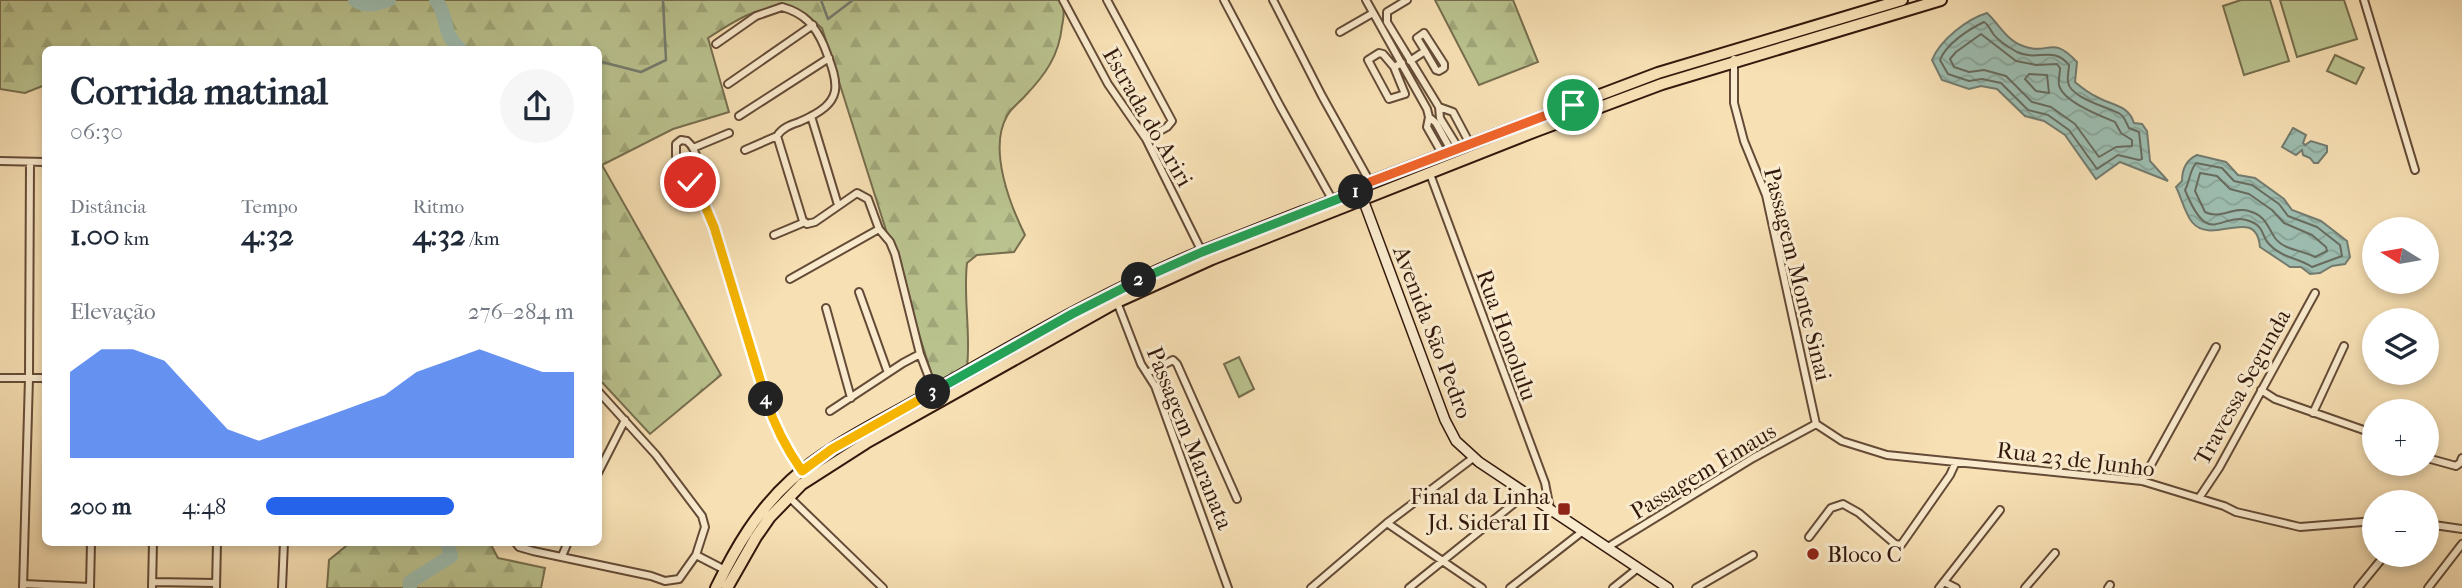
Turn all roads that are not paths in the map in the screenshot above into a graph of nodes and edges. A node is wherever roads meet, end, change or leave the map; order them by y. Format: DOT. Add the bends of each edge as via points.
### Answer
graph roads {
  1 [pos="1063,0"];
  2 [pos="1107,0"];
  3 [pos="1224,0"];
  4 [pos="1273,0"];
  5 [pos="1366,0"];
  6 [pos="1407,0"];
  7 [pos="1902,0"];
  8 [pos="1941,0"];
  9 [pos="2364,0"];
  10 [pos="1373,13"];
  11 [pos="813,25"];
  12 [pos="1340,32"];
  13 [pos="716,44"];
  14 [pos="1425,51"];
  15 [pos="1747,52"];
  16 [pos="1733,56"];
  17 [pos="829,58"];
  18 [pos="1410,61"];
  19 [pos="1402,63"];
  20 [pos="1394,67"];
  21 [pos="728,84"];
  22 [pos="1439,107"];
  23 [pos="738,116"];
  24 [pos="811,116"];
  25 [pos="729,133"];
  26 [pos="777,136"];
  27 [pos="1146,139"];
  28 [pos="693,148"];
  29 [pos="745,150"];
  30 [pos="1456,150"];
  31 [pos="0,161"];
  32 [pos="30,162"];
  33 [pos="42,162"];
  34 [pos="2415,170"];
  35 [pos="1430,174"];
  36 [pos="1370,182"];
  37 [pos="1361,195"];
  38 [pos="703,201"];
  39 [pos="1334,202"];
  40 [pos="838,205"];
  41 [pos="805,222"];
  42 [pos="879,229"];
  43 [pos="774,235"];
  44 [pos="1202,252"];
  45 [pos="790,279"];
  46 [pos="859,292"];
  47 [pos="2315,293"];
  48 [pos="1117,302"];
  49 [pos="826,308"];
  50 [pos="2344,346"];
  51 [pos="2216,347"];
  52 [pos="920,354"];
  53 [pos="888,373"];
  54 [pos="1147,373"];
  55 [pos="971,377"];
  56 [pos="0,378"];
  57 [pos="29,378"];
  58 [pos="42,378"];
  59 [pos="2261,390"];
  60 [pos="934,391"];
  61 [pos="602,395"];
  62 [pos="851,398"];
  63 [pos="830,411"];
  64 [pos="2313,413"];
  65 [pos="625,420"];
  66 [pos="1816,424"];
  67 [pos="2362,430"];
  68 [pos="1473,458"];
  69 [pos="2462,458"];
  70 [pos="2439,461"];
  71 [pos="1956,463"];
  72 [pos="602,466"];
  73 [pos="802,471"];
  74 [pos="2142,481"];
  75 [pos="1527,493"];
  76 [pos="788,496"];
  77 [pos="2199,498"];
  78 [pos="1237,499"];
  79 [pos="1550,509"];
  80 [pos="2000,510"];
  81 [pos="2362,522"];
  82 [pos="1387,523"];
  83 [pos="2439,526"];
  84 [pos="2462,529"];
  85 [pos="1583,531"];
  86 [pos="1809,537"];
  87 [pos="2462,544"];
  88 [pos="91,546"];
  89 [pos="153,546"];
  90 [pos="217,546"];
  91 [pos="284,546"];
  92 [pos="518,546"];
  93 [pos="566,546"];
  94 [pos="1608,547"];
  95 [pos="2055,553"];
  96 [pos="696,555"];
  97 [pos="1753,555"];
  98 [pos="562,556"];
  99 [pos="1443,559"];
  100 [pos="2375,567"];
  101 [pos="1638,568"];
  102 [pos="725,570"];
  103 [pos="1944,582"];
  104 [pos="152,585"];
  105 [pos="216,585"];
  106 [pos="23,586"];
  107 [pos="90,587"];
  108 [pos="282,588"];
  109 [pos="716,588"];
  110 [pos="727,588"];
  111 [pos="883,588"];
  112 [pos="1228,588"];
  113 [pos="1311,588"];
  114 [pos="1409,588"];
  115 [pos="1482,588"];
  116 [pos="1510,588"];
  117 [pos="1614,588"];
  118 [pos="1668,588"];
  119 [pos="1696,588"];
  120 [pos="1939,588"];
  121 [pos="1956,588"];
  122 [pos="2025,588"];
  123 [pos="2358,588"];
  124 [pos="2428,588"];
  1 -- 27 [label="street, Estrada do Ariri" via="1108,84"];
  2 -- 27 [label="street" via="1171,121"];
  3 -- 39 [label="street"];
  4 -- 36 [label="street"];
  5 -- 10 [label="street"];
  6 -- 18 [label="street" via="1386,15"];
  7 -- 15 [label="main road" via="1819,23"];
  8 -- 15 [label="main road"];
  9 -- 34 [label="street"];
  10 -- 12 [label="street"];
  10 -- 19 [label="street"];
  11 -- 13 [label="street" via="782,7 756,16"];
  11 -- 17 [label="street"];
  11 -- 21 [label="street"];
  14 -- 14 [label="street" via="1436,71 1444,68 1424,33 1418,38"];
  14 -- 18 [label="street"];
  15 -- 16 [label="main road"];
  16 -- 30 [label="main road" via="1658,73"];
  16 -- 35 [label="main road"];
  16 -- 66 [label="street, Passagem Monte Sinai" via="1734,103 1766,195"];
  17 -- 23 [label="street"];
  17 -- 24 [label="street" via="836,94"];
  18 -- 22 [label="street"];
  19 -- 20 [label="street"];
  19 -- 30 [label="street" via="1429,117"];
  20 -- 20 [label="street" via="1383,54 1368,60 1392,99 1405,92"];
  22 -- 30 [label="street"];
  22 -- 30 [label="street" via="1453,111"];
  24 -- 26 [label="street"];
  24 -- 40 [label="street"];
  25 -- 28 [label="street"];
  26 -- 29 [label="street"];
  26 -- 41 [label="street"];
  27 -- 44 [label="street, Estrada do Ariri"];
  28 -- 38 [label="street"];
  28 -- 38 [label="street" via="681,140 674,150"];
  30 -- 36 [label="main road"];
  31 -- 32 [label="street"];
  32 -- 33 [label="street"];
  32 -- 57 [label="street"];
  35 -- 37 [label="main road"];
  35 -- 79 [label="street, Rua Honolulu" via="1545,483"];
  36 -- 37 [label="main road"];
  37 -- 39 [label="main road"];
  37 -- 48 [label="main road"];
  37 -- 68 [label="main road, Avenida São Pedro" via="1446,420 1456,441"];
  38 -- 73 [label="street" via="774,422"];
  39 -- 44 [label="main road"];
  40 -- 41 [label="street" via="815,222"];
  40 -- 42 [label="street" via="853,194 865,196"];
  41 -- 43 [label="street"];
  42 -- 45 [label="street"];
  42 -- 52 [label="street" via="895,254"];
  44 -- 55 [label="main road" via="1082,309"];
  46 -- 53 [label="street"];
  47 -- 59 [label="street, Travessa Segunda"];
  48 -- 54 [label="street, Passagem Maranata"];
  48 -- 55 [label="main road"];
  49 -- 62 [label="street"];
  50 -- 64 [label="street"];
  51 -- 74 [label="street"];
  52 -- 53 [label="street"];
  52 -- 60 [label="street"];
  53 -- 62 [label="street"];
  54 -- 78 [label="street" via="1173,360 1177,365"];
  54 -- 112 [label="street, Passagem Maranata" via="1156,386"];
  55 -- 60 [label="main road"];
  55 -- 76 [label="main road" via="820,470"];
  56 -- 57 [label="street"];
  57 -- 58 [label="street"];
  57 -- 106 [label="street"];
  59 -- 64 [label="street"];
  59 -- 77 [label="street, Travessa Segunda"];
  60 -- 73 [label="main road"];
  61 -- 65 [label="street"];
  62 -- 63 [label="street"];
  64 -- 67 [label="street"];
  65 -- 72 [label="street"];
  65 -- 96 [label="street" via="702,516 705,527"];
  66 -- 71 [label="street, Rua 23 de Junho" via="1864,450"];
  66 -- 94 [label="street, Passagem Emaus"];
  68 -- 75 [label="main road, Avenida São Pedro"];
  68 -- 82 [label="street"];
  69 -- 70 [label="street" via="2456,466"];
  71 -- 74 [label="street, Rua 23 de Junho"];
  71 -- 86 [label="street" via="1902,544 1897,546 1843,504 1831,508"];
  73 -- 102 [label="main road" via="761,510"];
  74 -- 77 [label="street, Rua 23 de Junho"];
  75 -- 79 [label="main road, Avenida São Pedro"];
  75 -- 99 [label="street"];
  76 -- 110 [label="main road" via="756,537"];
  76 -- 111 [label="street"];
  77 -- 81 [label="street, Rua 23 de Junho" via="2301,527"];
  79 -- 85 [label="main road, Avenida São Pedro"];
  80 -- 103 [label="street"];
  82 -- 99 [label="street"];
  82 -- 113 [label="street"];
  83 -- 84 [label="street"];
  85 -- 94 [label="main road, Avenida São Pedro"];
  85 -- 116 [label="street"];
  87 -- 124 [label="street"];
  88 -- 107 [label="street"];
  89 -- 104 [label="street"];
  90 -- 105 [label="street"];
  91 -- 108 [label="street"];
  92 -- 98 [label="street"];
  93 -- 98 [label="street"];
  94 -- 101 [label="main road, Avenida São Pedro"];
  95 -- 122 [label="street"];
  96 -- 98 [label="street" via="684,575 673,582"];
  96 -- 102 [label="street"];
  97 -- 119 [label="street"];
  99 -- 114 [label="street"];
  99 -- 115 [label="street"];
  100 -- 123 [label="street"];
  101 -- 117 [label="street"];
  101 -- 118 [label="main road, Avenida São Pedro"];
  102 -- 109 [label="main road"];
  103 -- 120 [label="street"];
  103 -- 121 [label="street"];
  104 -- 105 [label="street"];
  106 -- 107 [label="street"];
}
